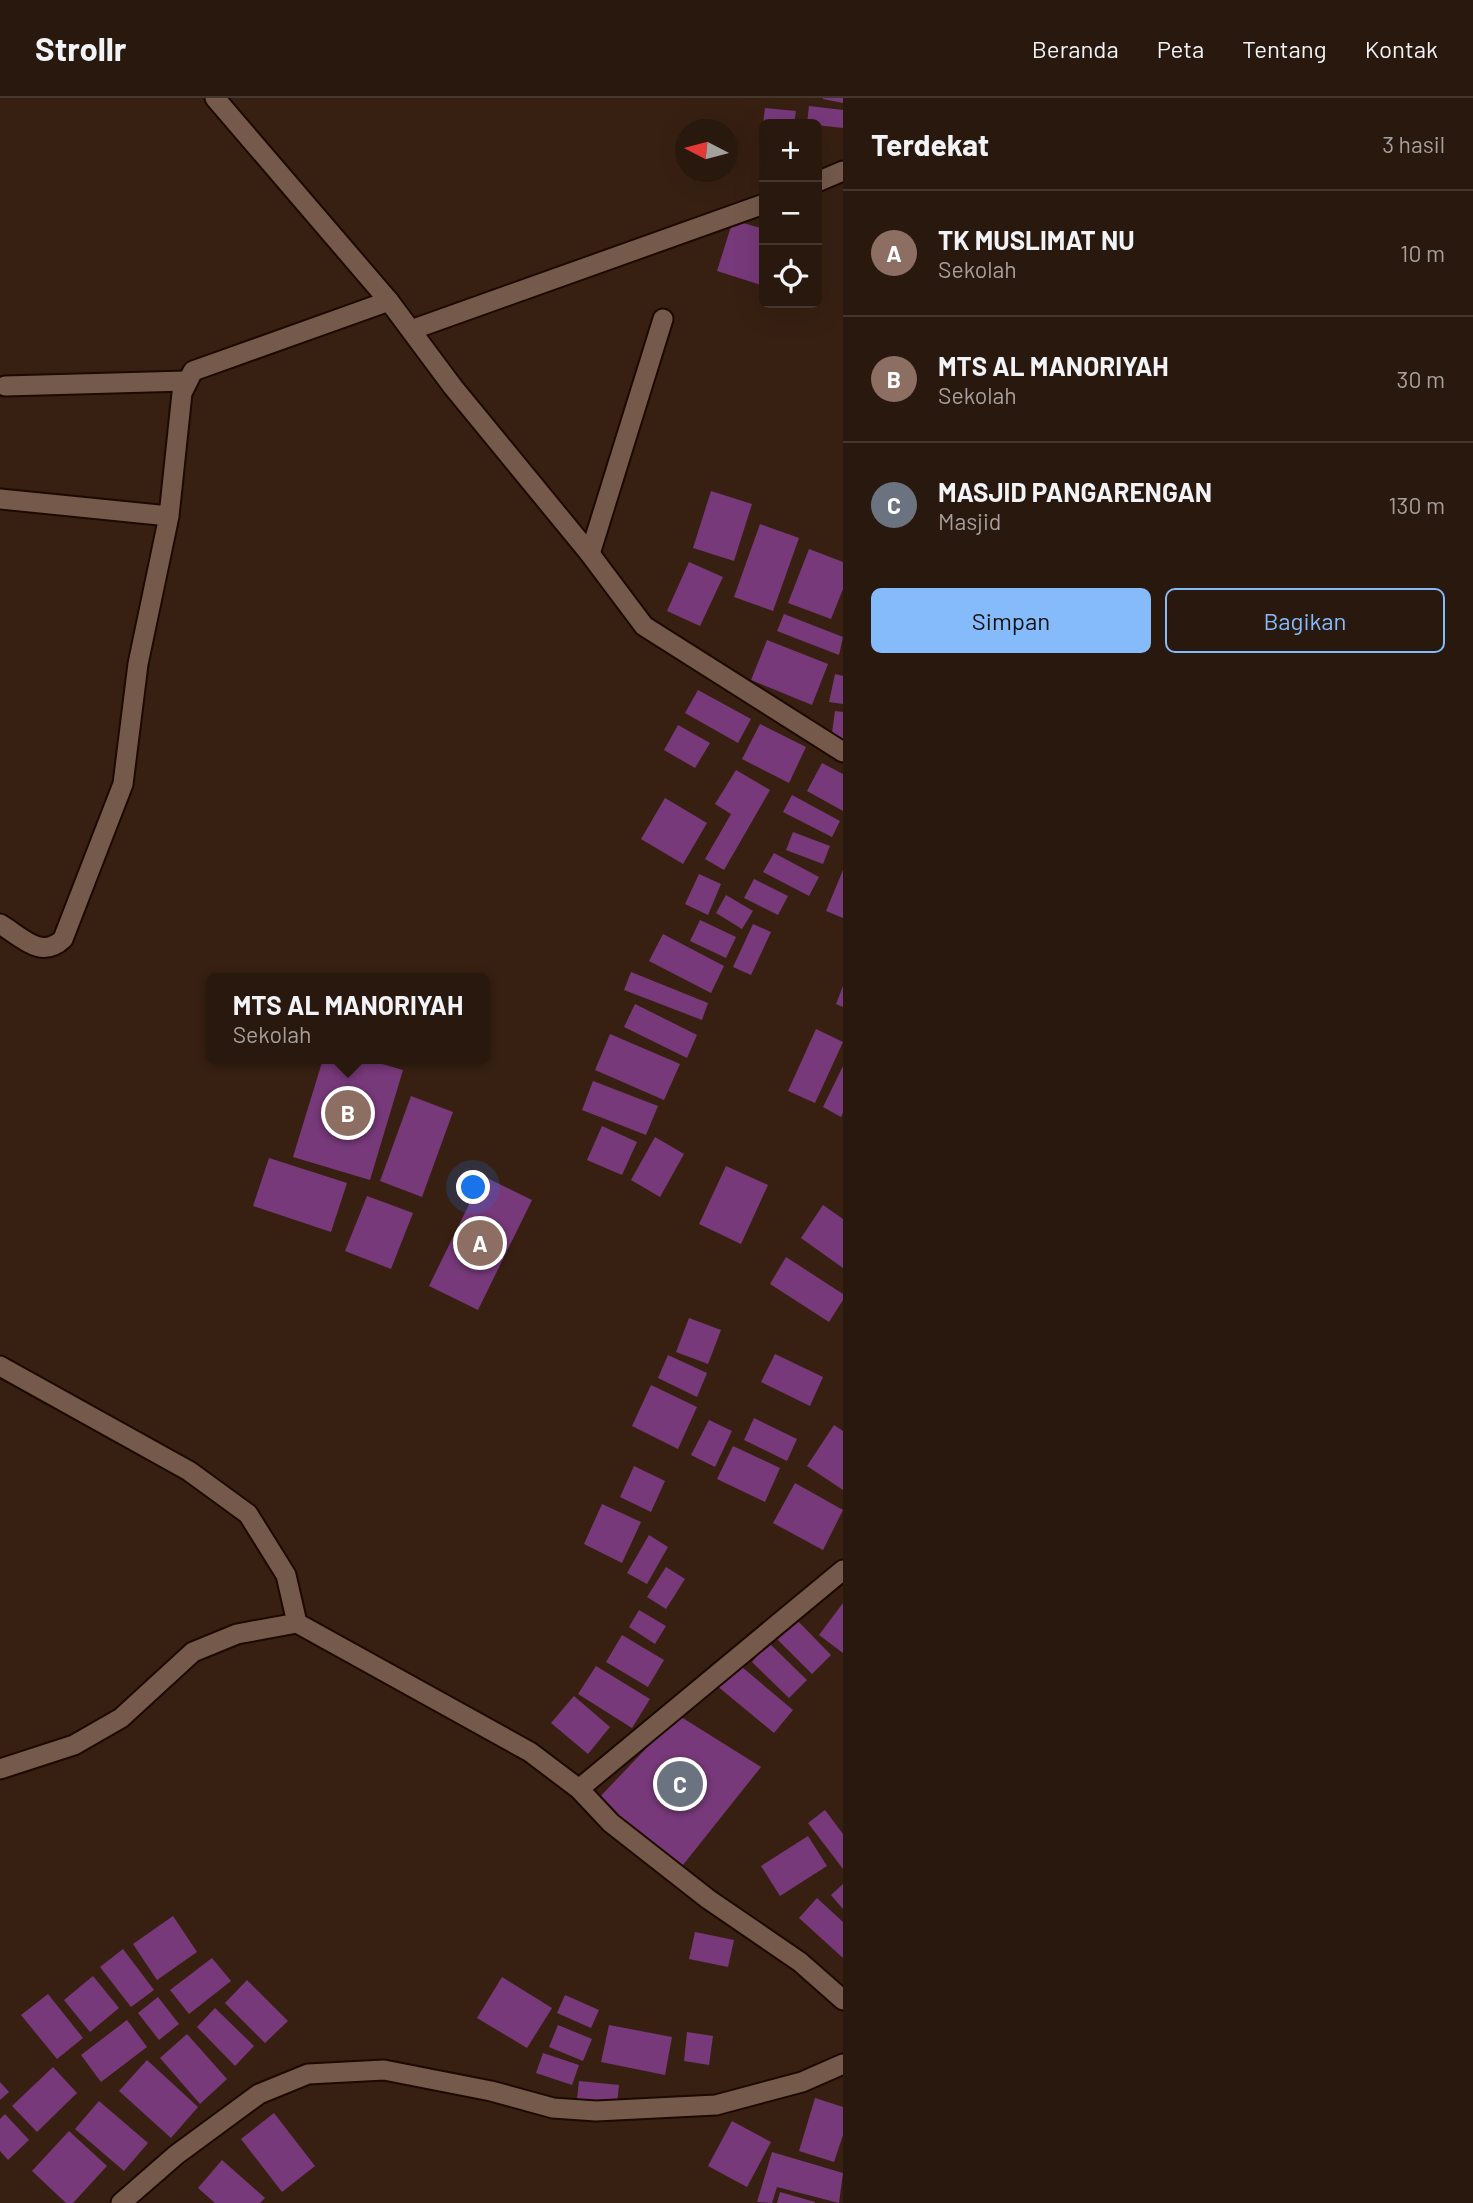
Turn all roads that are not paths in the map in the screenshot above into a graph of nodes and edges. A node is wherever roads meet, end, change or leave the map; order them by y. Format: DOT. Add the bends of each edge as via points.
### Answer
graph roads {
  1 [pos="215,98"];
  2 [pos="843,171"];
  3 [pos="819,182"];
  4 [pos="759,206"];
  5 [pos="389,301"];
  6 [pos="663,318"];
  7 [pos="411,330"];
  8 [pos="186,381"];
  9 [pos="5,386"];
  10 [pos="0,499"];
  11 [pos="169,516"];
  12 [pos="590,554"];
  13 [pos="843,752"];
  14 [pos="0,924"];
  15 [pos="0,1366"];
  16 [pos="843,1570"];
  17 [pos="297,1623"];
  18 [pos="0,1769"];
  19 [pos="579,1789"];
  20 [pos="843,2000"];
  21 [pos="843,2064"];
  22 [pos="121,2203"];
  1 -- 5 [label="street"];
  2 -- 3 [label="street"];
  4 -- 7 [label="street"];
  5 -- 7 [label="street"];
  5 -- 8 [label="street" via="193,371"];
  6 -- 12 [label="street"];
  7 -- 12 [label="street"];
  8 -- 9 [label="street"];
  8 -- 11 [label="street"];
  10 -- 11 [label="street"];
  11 -- 14 [label="street" via="138,664 124,784 63,939 54,948 42,949"];
  12 -- 13 [label="street" via="644,626"];
  15 -- 17 [label="street" via="190,1471 248,1514 286,1574"];
  16 -- 19 [label="street"];
  17 -- 18 [label="street" via="237,1634 193,1652 121,1718 74,1745"];
  17 -- 19 [label="street" via="530,1752"];
  19 -- 20 [label="street" via="611,1823 708,1899 800,1962"];
  21 -- 22 [label="street" via="802,2082 716,2105 596,2111 553,2108 384,2070 308,2074 259,2094 176,2155"];
}
